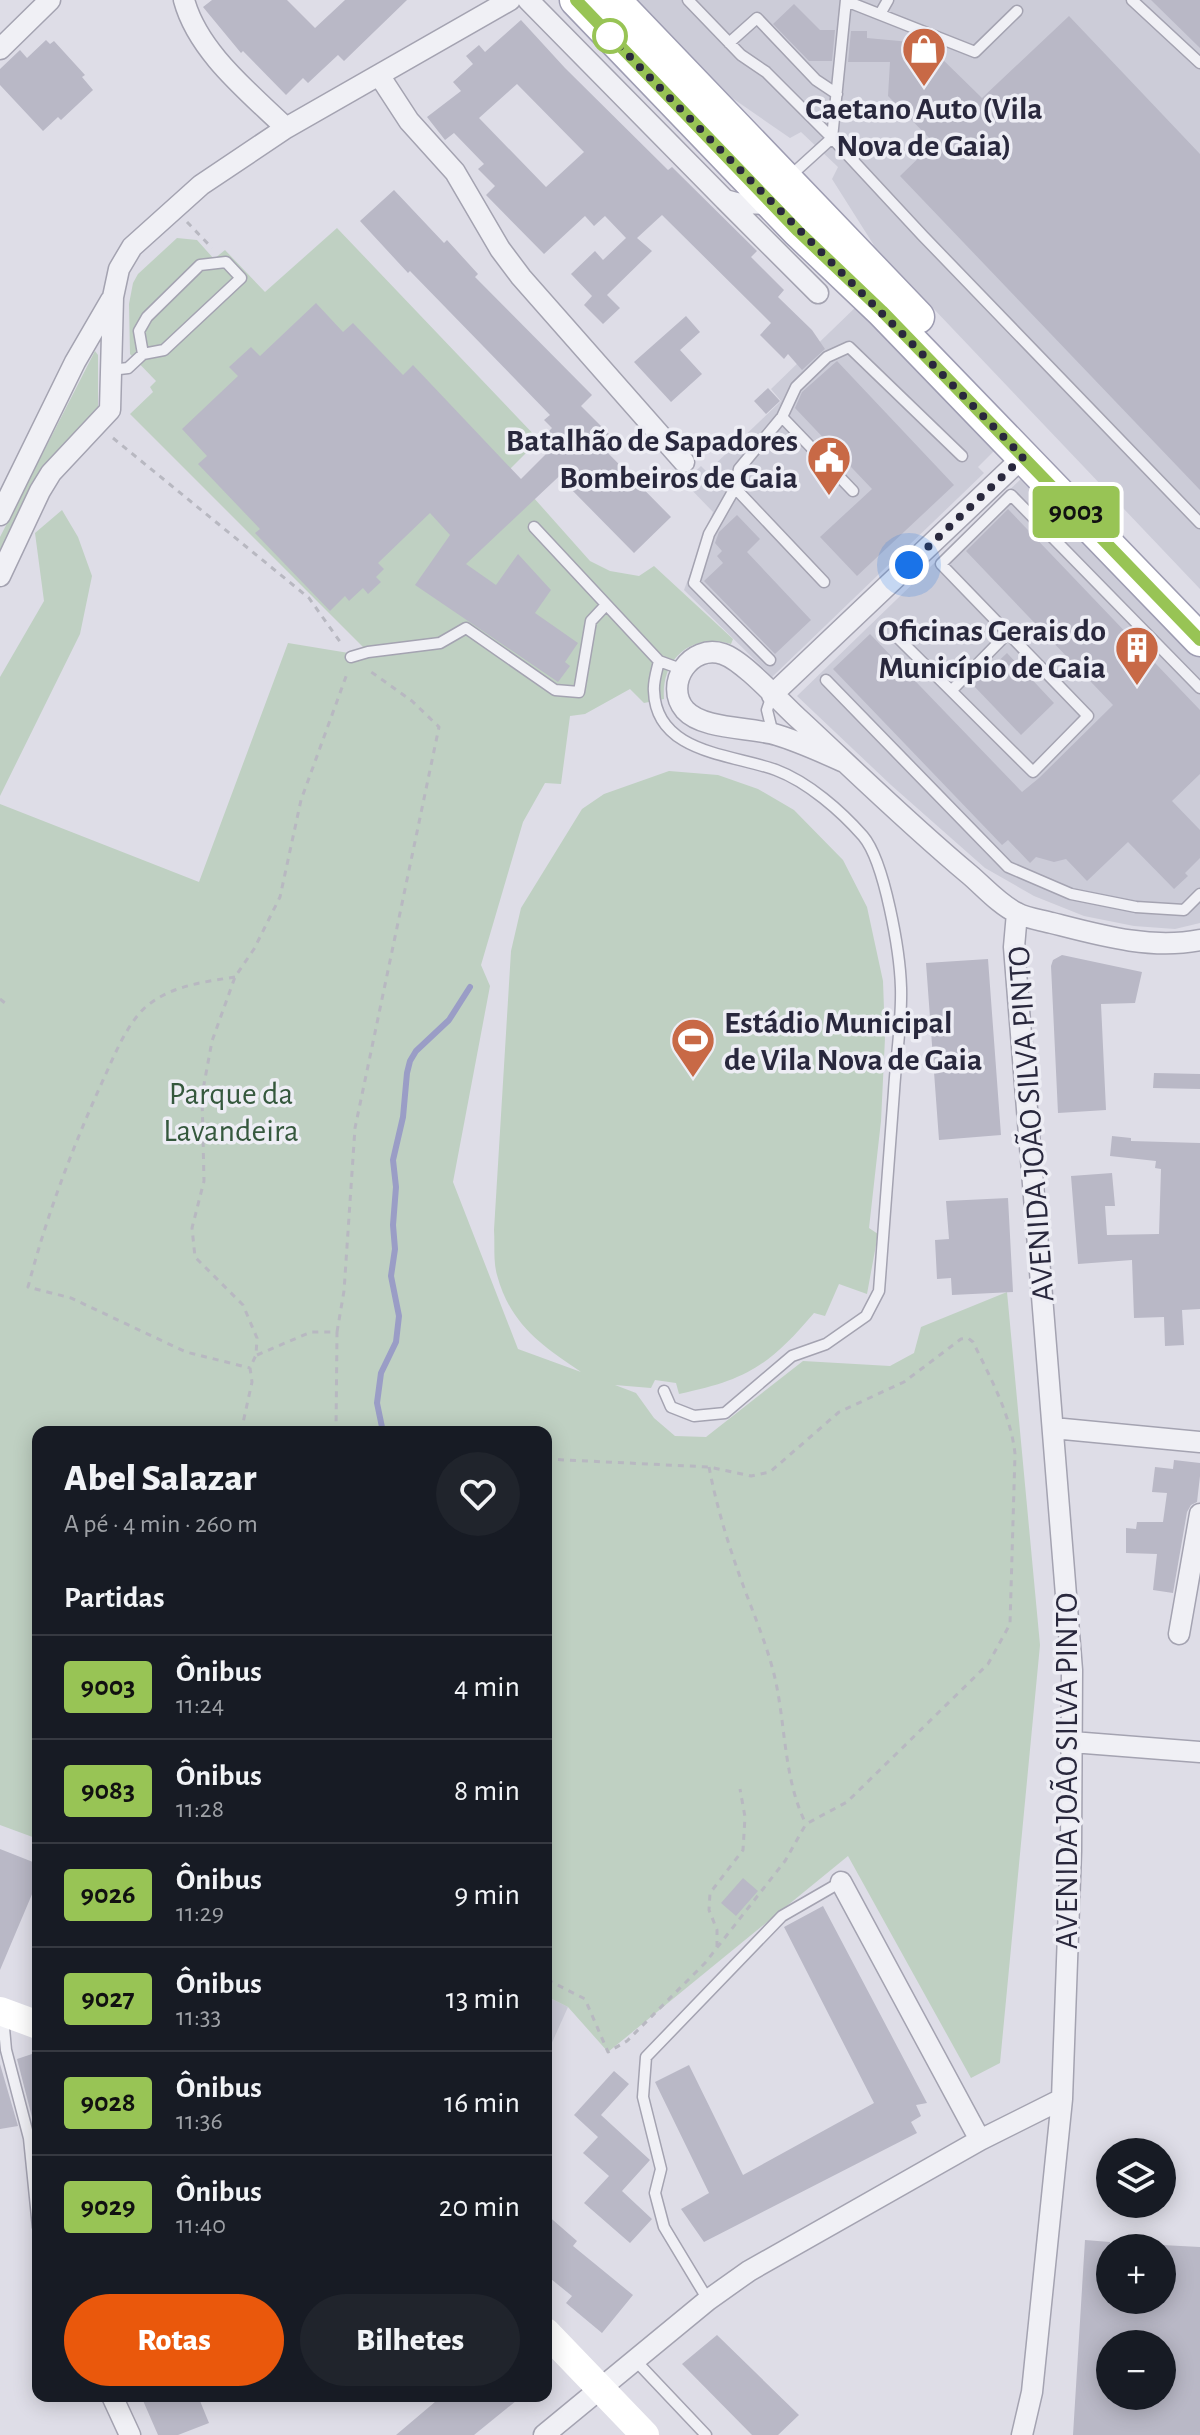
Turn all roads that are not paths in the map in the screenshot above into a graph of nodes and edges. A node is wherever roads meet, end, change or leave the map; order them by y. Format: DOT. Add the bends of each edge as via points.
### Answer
graph roads {
  1 [pos="50,0"];
  2 [pos="184,0"];
  3 [pos="510,0"];
  4 [pos="528,0"];
  5 [pos="576,0"];
  6 [pos="600,0"];
  7 [pos="614,0"];
  8 [pos="688,0"];
  9 [pos="846,0"];
  10 [pos="888,0"];
  11 [pos="1132,0"];
  12 [pos="1017,11"];
  13 [pos="880,14"];
  14 [pos="729,43"];
  15 [pos="0,49"];
  16 [pos="661,49"];
  17 [pos="1200,63"];
  18 [pos="379,75"];
  19 [pos="837,94"];
  20 [pos="286,128"];
  21 [pos="832,138"];
  22 [pos="779,191"];
  23 [pos="725,200"];
  24 [pos="818,293"];
  25 [pos="113,297"];
  26 [pos="143,354"];
  27 [pos="946,362"];
  28 [pos="111,370"];
  29 [pos="782,417"];
  30 [pos="962,456"];
  31 [pos="1023,457"];
  32 [pos="684,462"];
  33 [pos="735,488"];
  34 [pos="853,491"];
  35 [pos="0,515"];
  36 [pos="1200,523"];
  37 [pos="534,527"];
  38 [pos="0,576"];
  39 [pos="824,582"];
  40 [pos="605,606"];
  41 [pos="1200,611"];
  42 [pos="1008,633"];
  43 [pos="897,637"];
  44 [pos="1200,640"];
  45 [pos="351,657"];
  46 [pos="770,660"];
  47 [pos="659,661"];
  48 [pos="681,669"];
  49 [pos="826,680"];
  50 [pos="1200,688"];
  51 [pos="952,690"];
  52 [pos="770,702"];
  53 [pos="773,734"];
  54 [pos="844,762"];
  55 [pos="1200,894"];
  56 [pos="1200,906"];
  57 [pos="1184,910"];
  58 [pos="1017,913"];
  59 [pos="1200,940"];
  60 [pos="664,1391"];
  61 [pos="1053,1428"];
  62 [pos="1200,1442"];
  63 [pos="1200,1514"];
  64 [pos="1179,1634"];
  65 [pos="1072,1742"];
  66 [pos="1200,1752"];
  67 [pos="841,1882"];
  68 [pos="1,2011"];
  69 [pos="32,2023"];
  70 [pos="1062,2099"];
  71 [pos="980,2140"];
  72 [pos="32,2168"];
  73 [pos="708,2300"];
  74 [pos="552,2338"];
  75 [pos="635,2360"];
  76 [pos="601,2389"];
  77 [pos="115,2402"];
  78 [pos="130,2435"];
  79 [pos="544,2435"];
  80 [pos="645,2435"];
  81 [pos="706,2435"];
  82 [pos="1022,2435"];
  1 -- 15 [label="street"];
  2 -- 20 [label="street" via="203,40"];
  3 -- 18 [label="street"];
  4 -- 23 [label="street"];
  5 -- 22 [label="main road"];
  6 -- 16 [label="street" via="628,29"];
  7 -- 16 [label="main road"];
  8 -- 14 [label="lane"];
  9 -- 13 [label="lane"];
  9 -- 19 [label="lane"];
  10 -- 13 [label="lane"];
  11 -- 17 [label="lane"];
  12 -- 13 [label="lane" via="975,52"];
  14 -- 19 [label="lane" via="757,18 816,80"];
  14 -- 21 [label="lane"];
  16 -- 22 [label="main road"];
  18 -- 20 [label="street"];
  18 -- 32 [label="street" via="409,121 455,172 521,277"];
  19 -- 21 [label="lane"];
  20 -- 25 [label="street" via="201,185 132,247 119,269"];
  21 -- 22 [label="lane"];
  21 -- 36 [label="lane"];
  22 -- 23 [label="street" via="736,203"];
  22 -- 27 [label="main road"];
  23 -- 24 [label="street"];
  25 -- 28 [label="street"];
  25 -- 35 [label="street"];
  26 -- 26 [label="lane" via="139,331 147,317 200,265 226,262 241,278 164,350"];
  26 -- 28 [label="lane" via="128,368"];
  27 -- 31 [label="main road"];
  27 -- 41 [label="main road"];
  28 -- 38 [label="street" via="110,410 51,473"];
  29 -- 30 [label="lane" via="796,387 827,357 849,347"];
  29 -- 33 [label="lane" via="739,469"];
  29 -- 34 [label="lane"];
  31 -- 44 [label="main road"];
  31 -- 52 [label="street"];
  33 -- 39 [label="lane"];
  33 -- 46 [label="lane" via="709,534 694,583"];
  37 -- 40 [label="lane"];
  40 -- 45 [label="lane" via="591,621 579,692 555,690 466,628 440,643"];
  40 -- 47 [label="lane"];
  42 -- 50 [label="lane" via="941,564 1011,495"];
  42 -- 51 [label="lane"];
  42 -- 51 [label="lane" via="1088,716 1033,772"];
  43 -- 51 [label="lane"];
  47 -- 48 [label="lane"];
  47 -- 60 [label="lane" via="653,690 657,708 676,736 705,751 777,770 819,795 864,838 891,911 901,988 879,1291 866,1316 826,1344 792,1356 725,1413 694,1416 671,1407"];
  48 -- 52 [label="street" via="690,659 718,652 731,657"];
  48 -- 53 [label="street" via="678,697 695,717"];
  49 -- 57 [label="lane" via="1008,867 1071,894"];
  52 -- 53 [label="lane"];
  52 -- 54 [label="street"];
  53 -- 54 [label="street"];
  54 -- 58 [label="street"];
  55 -- 57 [label="lane"];
  56 -- 57 [label="lane"];
  58 -- 59 [label="street" via="1109,938 1180,944"];
  58 -- 61 [label="street, AVENIDA JOÃO SILVA PINTO" via="1014,947"];
  61 -- 62 [label="street"];
  61 -- 65 [label="street, AVENIDA JOÃO SILVA PINTO" via="1072,1670"];
  63 -- 64 [label="street"];
  65 -- 66 [label="street"];
  65 -- 70 [label="street, AVENIDA JOÃO SILVA PINTO"];
  67 -- 71 [label="street"];
  67 -- 73 [label="lane" via="782,1916 646,2057 643,2097 661,2169 655,2193 664,2227"];
  68 -- 69 [label="main road"];
  68 -- 72 [label="lane"];
  70 -- 71 [label="street"];
  70 -- 82 [label="street, AVENIDA JOÃO SILVA PINTO" via="1032,2392"];
  71 -- 73 [label="street" via="749,2271"];
  73 -- 75 [label="street"];
  74 -- 76 [label="main road"];
  75 -- 76 [label="street"];
  75 -- 81 [label="lane"];
  76 -- 79 [label="street"];
  76 -- 80 [label="main road"];
  77 -- 78 [label="street"];
}
